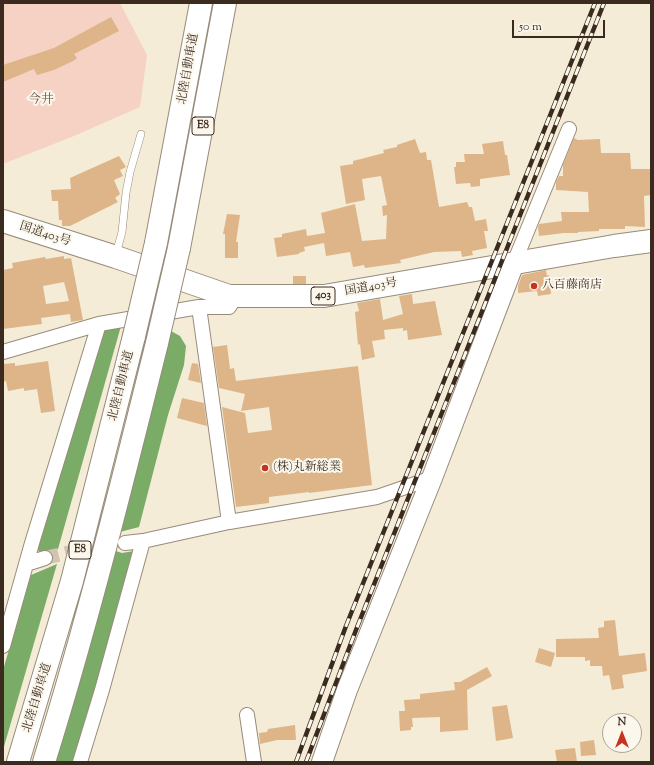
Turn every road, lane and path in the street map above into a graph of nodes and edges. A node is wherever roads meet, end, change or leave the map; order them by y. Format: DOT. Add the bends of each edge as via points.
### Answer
graph roads {
  1 [pos="201,3"];
  2 [pos="225,3"];
  3 [pos="569,129"];
  4 [pos="142,134"];
  5 [pos="3,222"];
  6 [pos="651,241"];
  7 [pos="116,257"];
  8 [pos="514,263"];
  9 [pos="236,296"];
  10 [pos="199,308"];
  11 [pos="99,324"];
  12 [pos="3,352"];
  13 [pos="432,478"];
  14 [pos="229,522"];
  15 [pos="143,541"];
  16 [pos="125,543"];
  17 [pos="45,558"];
  18 [pos="26,564"];
  19 [pos="3,646"];
  20 [pos="247,715"];
  21 [pos="18,762"];
  22 [pos="44,762"];
  23 [pos="80,762"];
  24 [pos="254,762"];
  25 [pos="322,762"];
  1 -- 21 [label="highway, 北陸自動車道 / E8, bridge" via="156,243 134,336 72,580"];
  2 -- 22 [label="highway, 北陸自動車道 / E8, bridge" via="157,343 95,586"];
  3 -- 8 [label="street"];
  4 -- 7 [label="lane" via="130,172"];
  5 -- 7 [label="highway, 国道403号 / 403"];
  6 -- 8 [label="highway, 国道403号 / 403"];
  7 -- 9 [label="highway, 国道403号 / 403" via="229,296"];
  8 -- 9 [label="highway, 国道403号 / 403" via="324,296"];
  8 -- 13 [label="street"];
  9 -- 10 [label="street" via="229,307"];
  10 -- 11 [label="street"];
  10 -- 14 [label="street"];
  11 -- 12 [label="street"];
  11 -- 18 [label="street"];
  13 -- 14 [label="street" via="377,497"];
  13 -- 25 [label="street" via="347,690"];
  14 -- 15 [label="street"];
  15 -- 16 [label="street"];
  15 -- 23 [label="street"];
  17 -- 18 [label="street"];
  18 -- 19 [label="street"];
  20 -- 24 [label="street"];
}
